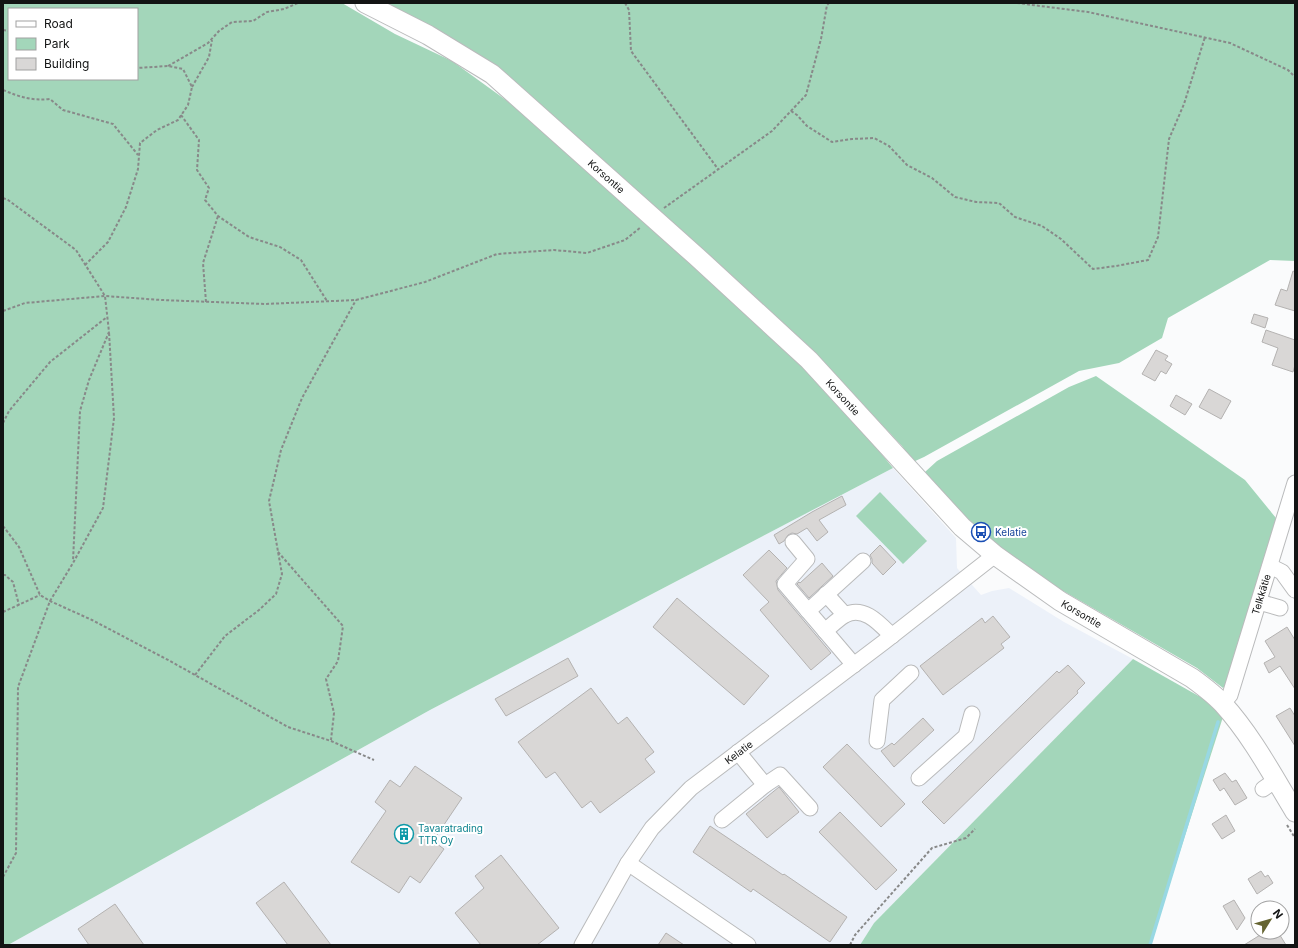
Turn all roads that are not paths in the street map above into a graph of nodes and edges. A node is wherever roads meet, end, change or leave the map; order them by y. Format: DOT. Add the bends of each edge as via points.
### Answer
graph roads {
  1 [pos="365,3"];
  2 [pos="1295,483"];
  3 [pos="793,542"];
  4 [pos="995,555"];
  5 [pos="863,561"];
  6 [pos="1270,566"];
  7 [pos="1295,590"];
  8 [pos="826,594"];
  9 [pos="1259,602"];
  10 [pos="1280,608"];
  11 [pos="808,611"];
  12 [pos="845,615"];
  13 [pos="825,631"];
  14 [pos="892,636"];
  15 [pos="854,665"];
  16 [pos="911,673"];
  17 [pos="1223,703"];
  18 [pos="972,714"];
  19 [pos="878,741"];
  20 [pos="738,752"];
  21 [pos="920,778"];
  22 [pos="765,785"];
  23 [pos="810,808"];
  24 [pos="1295,812"];
  25 [pos="722,820"];
  26 [pos="628,863"];
  27 [pos="582,945"];
  28 [pos="748,945"];
  1 -- 4 [label="main road, Korsontie" via="492,74 809,360 962,527"];
  2 -- 6 [label="street, Telkkätie"];
  3 -- 11 [label="street" via="807,559 785,584"];
  4 -- 14 [label="street, Kelatie"];
  4 -- 17 [label="main road, Korsontie" via="1060,601 1192,678"];
  5 -- 8 [label="street"];
  6 -- 7 [label="street" via="1282,572"];
  6 -- 9 [label="street, Telkkätie"];
  8 -- 11 [label="street"];
  8 -- 12 [label="street"];
  9 -- 10 [label="street"];
  9 -- 17 [label="street, Telkkätie" via="1230,695"];
  11 -- 13 [label="street"];
  12 -- 13 [label="street"];
  12 -- 14 [label="street" via="855,612 866,614"];
  13 -- 15 [label="street"];
  14 -- 15 [label="street, Kelatie"];
  15 -- 20 [label="street, Kelatie"];
  16 -- 19 [label="street" via="882,700"];
  17 -- 24 [label="main road, Korsontie" via="1242,728 1269,784"];
  18 -- 21 [label="street" via="966,736"];
  20 -- 22 [label="street"];
  20 -- 26 [label="street, Kelatie" via="691,788 652,828"];
  22 -- 23 [label="street" via="780,775"];
  22 -- 25 [label="street"];
  26 -- 27 [label="street, Kelatie"];
  26 -- 28 [label="street"];
}
